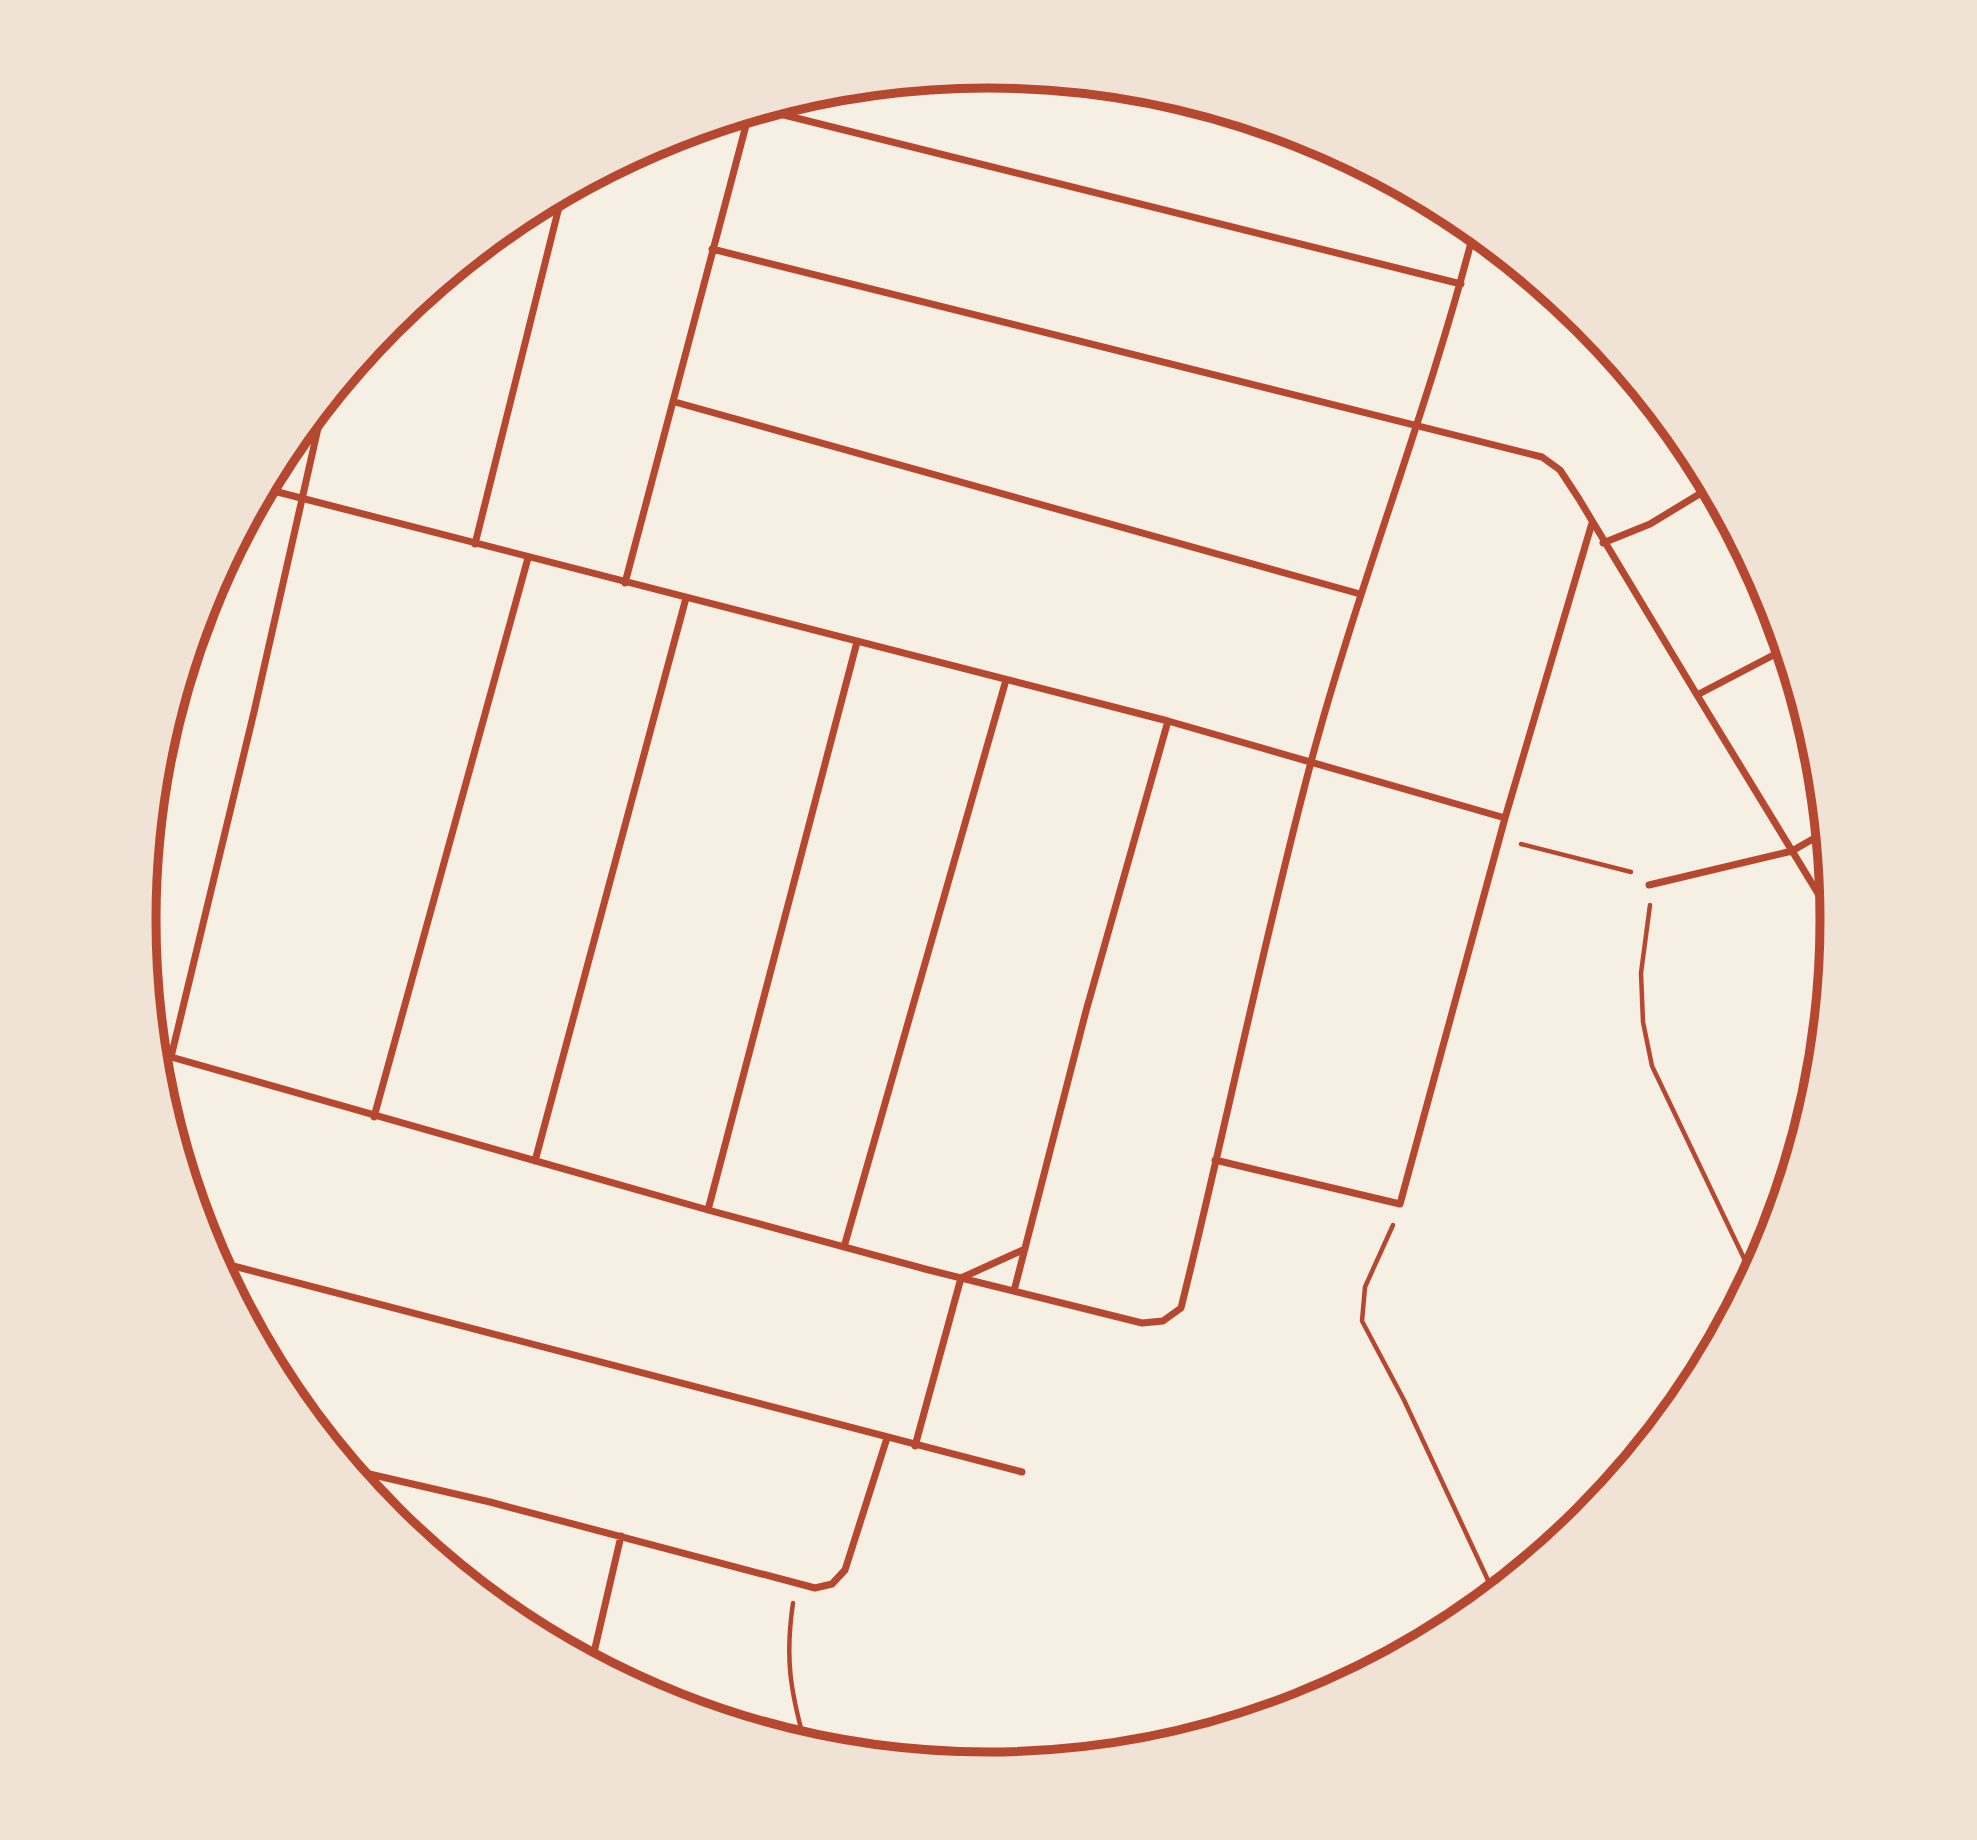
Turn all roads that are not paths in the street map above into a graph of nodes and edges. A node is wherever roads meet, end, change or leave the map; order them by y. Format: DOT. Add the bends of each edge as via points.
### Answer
graph roads {
  1 [pos="781,114"];
  2 [pos="746,124"];
  3 [pos="559,207"];
  4 [pos="1471,243"];
  5 [pos="712,249"];
  6 [pos="1461,284"];
  7 [pos="675,402"];
  8 [pos="1414,426"];
  9 [pos="318,427"];
  10 [pos="275,492"];
  11 [pos="1702,492"];
  12 [pos="301,499"];
  13 [pos="1592,523"];
  14 [pos="1603,543"];
  15 [pos="475,544"];
  16 [pos="528,558"];
  17 [pos="625,583"];
  18 [pos="1360,594"];
  19 [pos="686,598"];
  20 [pos="857,642"];
  21 [pos="1777,653"];
  22 [pos="1006,680"];
  23 [pos="1697,695"];
  24 [pos="1167,721"];
  25 [pos="1311,763"];
  26 [pos="1505,818"];
  27 [pos="1816,837"];
  28 [pos="1792,851"];
  29 [pos="1649,885"];
  30 [pos="1820,897"];
  31 [pos="168,1056"];
  32 [pos="171,1057"];
  33 [pos="374,1117"];
  34 [pos="1215,1160"];
  35 [pos="535,1161"];
  36 [pos="708,1210"];
  37 [pos="844,1247"];
  38 [pos="1025,1250"];
  39 [pos="231,1266"];
  40 [pos="961,1278"];
  41 [pos="1014,1292"];
  42 [pos="887,1438"];
  43 [pos="915,1446"];
  44 [pos="1022,1472"];
  45 [pos="367,1474"];
  46 [pos="621,1536"];
  47 [pos="594,1653"];
  1 -- 6 [label="street"];
  2 -- 5 [label="street"];
  3 -- 15 [label="street"];
  4 -- 6 [label="street"];
  5 -- 7 [label="street"];
  5 -- 8 [label="street"];
  6 -- 8 [label="street"];
  7 -- 17 [label="street"];
  7 -- 18 [label="street"];
  8 -- 13 [label="street" via="1551,462"];
  8 -- 18 [label="street"];
  9 -- 12 [label="street"];
  10 -- 12 [label="street"];
  11 -- 14 [label="street" via="1650,524"];
  12 -- 15 [label="street"];
  12 -- 32 [label="street"];
  13 -- 14 [label="street"];
  13 -- 26 [label="street"];
  14 -- 23 [label="street"];
  15 -- 16 [label="street"];
  16 -- 17 [label="street"];
  16 -- 33 [label="street"];
  17 -- 19 [label="street"];
  18 -- 25 [label="street"];
  19 -- 20 [label="street"];
  19 -- 35 [label="street"];
  20 -- 22 [label="street"];
  20 -- 36 [label="street"];
  21 -- 23 [label="street"];
  22 -- 24 [label="street"];
  22 -- 37 [label="street"];
  23 -- 28 [label="street"];
  24 -- 25 [label="street"];
  24 -- 38 [label="street"];
  25 -- 26 [label="street"];
  25 -- 34 [label="street"];
  26 -- 34 [label="street" via="1400,1204"];
  27 -- 28 [label="street"];
  28 -- 29 [label="street"];
  28 -- 30 [label="street"];
  31 -- 32 [label="street"];
  32 -- 33 [label="street"];
  33 -- 35 [label="street"];
  34 -- 41 [label="street" via="1181,1308 1163,1321 1142,1323"];
  35 -- 36 [label="street"];
  36 -- 37 [label="street"];
  37 -- 40 [label="street"];
  38 -- 40 [label="street"];
  38 -- 41 [label="street"];
  39 -- 42 [label="street"];
  40 -- 41 [label="street"];
  40 -- 43 [label="street"];
  42 -- 43 [label="street"];
  42 -- 46 [label="street" via="845,1570 832,1584 815,1588"];
  43 -- 44 [label="street"];
  45 -- 46 [label="street"];
  46 -- 47 [label="street"];
}
